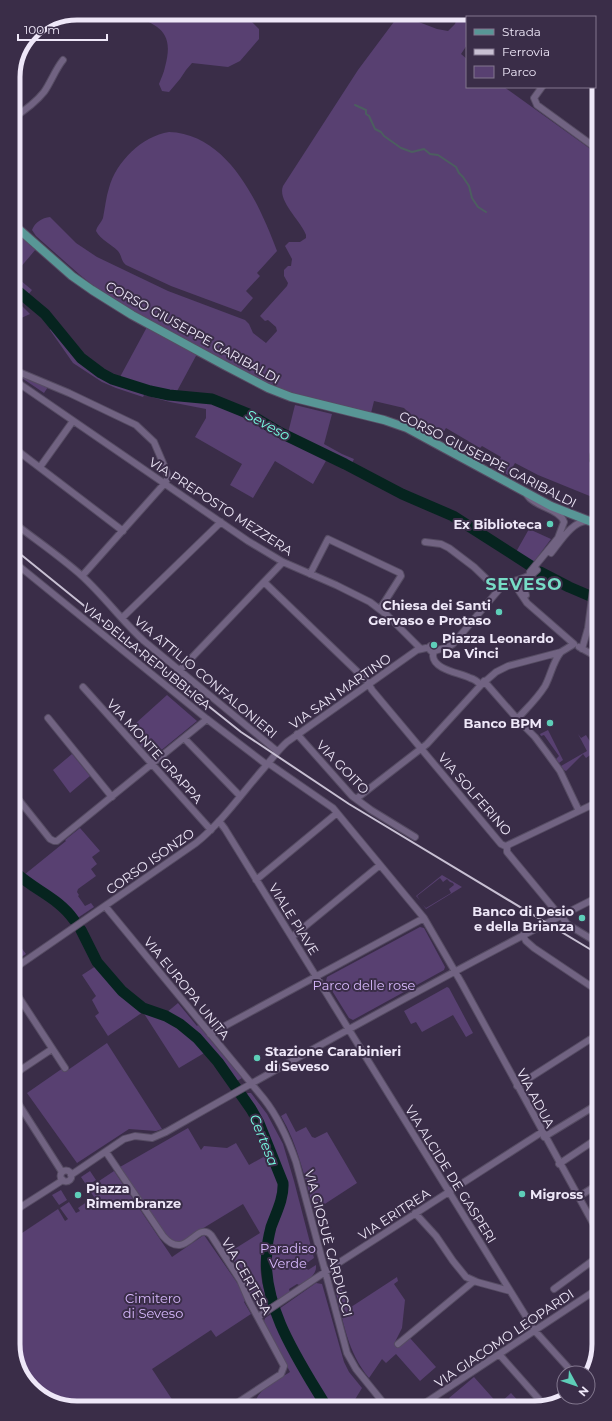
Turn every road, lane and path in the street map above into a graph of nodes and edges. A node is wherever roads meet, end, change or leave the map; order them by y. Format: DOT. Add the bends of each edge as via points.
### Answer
graph roads {
  1 [pos="63,60"];
  2 [pos="541,88"];
  3 [pos="20,113"];
  4 [pos="592,145"];
  5 [pos="20,230"];
  6 [pos="20,373"];
  7 [pos="20,384"];
  8 [pos="73,421"];
  9 [pos="20,452"];
  10 [pos="40,467"];
  11 [pos="165,483"];
  12 [pos="523,491"];
  13 [pos="573,515"];
  14 [pos="221,522"];
  15 [pos="564,523"];
  16 [pos="592,523"];
  17 [pos="592,523"];
  18 [pos="573,527"];
  19 [pos="20,528"];
  20 [pos="123,531"];
  21 [pos="425,542"];
  22 [pos="283,562"];
  23 [pos="20,567"];
  24 [pos="535,569"];
  25 [pos="310,574"];
  26 [pos="82,576"];
  27 [pos="520,579"];
  28 [pos="264,582"];
  29 [pos="503,585"];
  30 [pos="498,590"];
  31 [pos="525,596"];
  32 [pos="592,604"];
  33 [pos="380,609"];
  34 [pos="122,618"];
  35 [pos="574,644"];
  36 [pos="428,648"];
  37 [pos="582,649"];
  38 [pos="561,652"];
  39 [pos="592,654"];
  40 [pos="180,670"];
  41 [pos="482,683"];
  42 [pos="369,684"];
  43 [pos="83,687"];
  44 [pos="48,718"];
  45 [pos="207,719"];
  46 [pos="517,719"];
  47 [pos="297,734"];
  48 [pos="184,738"];
  49 [pos="421,749"];
  50 [pos="277,751"];
  51 [pos="152,764"];
  52 [pos="268,764"];
  53 [pos="240,796"];
  54 [pos="112,797"];
  55 [pos="356,799"];
  56 [pos="20,800"];
  57 [pos="592,805"];
  58 [pos="579,811"];
  59 [pos="337,813"];
  60 [pos="219,821"];
  61 [pos="211,830"];
  62 [pos="415,837"];
  63 [pos="508,845"];
  64 [pos="380,865"];
  65 [pos="256,880"];
  66 [pos="592,900"];
  67 [pos="105,906"];
  68 [pos="561,916"];
  69 [pos="424,918"];
  70 [pos="523,935"];
  71 [pos="292,938"];
  72 [pos="592,939"];
  73 [pos="20,965"];
  74 [pos="455,971"];
  75 [pos="316,976"];
  76 [pos="592,986"];
  77 [pos="20,999"];
  78 [pos="349,1030"];
  79 [pos="210,1034"];
  80 [pos="592,1039"];
  81 [pos="52,1049"];
  82 [pos="65,1068"];
  83 [pos="20,1071"];
  84 [pos="252,1084"];
  85 [pos="517,1086"];
  86 [pos="20,1106"];
  87 [pos="592,1107"];
  88 [pos="543,1134"];
  89 [pos="592,1142"];
  90 [pos="106,1152"];
  91 [pos="559,1164"];
  92 [pos="62,1172"];
  93 [pos="71,1176"];
  94 [pos="62,1180"];
  95 [pos="592,1188"];
  96 [pos="449,1192"];
  97 [pos="578,1197"];
  98 [pos="20,1207"];
  99 [pos="415,1213"];
  100 [pos="592,1222"];
  101 [pos="592,1261"];
  102 [pos="326,1272"];
  103 [pos="474,1281"];
  104 [pos="554,1289"];
  105 [pos="510,1291"];
  106 [pos="592,1293"];
  107 [pos="258,1317"];
  108 [pos="535,1331"];
  109 [pos="398,1344"];
  110 [pos="499,1354"];
  111 [pos="566,1365"];
  112 [pos="240,1401"];
  113 [pos="382,1401"];
  114 [pos="428,1401"];
  115 [pos="540,1401"];
  1 -- 3 [label="street" via="43,93"];
  2 -- 4 [label="street" via="534,98 537,105"];
  5 -- 12 [label="main road, CORSO GIUSEPPE GARIBALDI" via="92,290 224,365 285,395 407,428"];
  6 -- 11 [label="street" via="94,405 142,430 157,445 168,476"];
  7 -- 8 [label="street, VIA PREPOSTO MEZZERA"];
  8 -- 10 [label="street"];
  8 -- 11 [label="street, VIA PREPOSTO MEZZERA"];
  9 -- 10 [label="street"];
  10 -- 20 [label="street"];
  11 -- 14 [label="street, VIA PREPOSTO MEZZERA"];
  11 -- 20 [label="street"];
  12 -- 13 [label="main road, CORSO GIUSEPPE GARIBALDI"];
  12 -- 15 [label="street" via="532,500 562,517"];
  13 -- 15 [label="street" via="567,516"];
  13 -- 16 [label="main road, CORSO GIUSEPPE GARIBALDI"];
  13 -- 18 [label="street" via="576,522"];
  14 -- 22 [label="street, VIA PREPOSTO MEZZERA"];
  14 -- 34 [label="street"];
  15 -- 24 [label="street" via="558,538"];
  17 -- 18 [label="street" via="582,521"];
  18 -- 24 [label="street"];
  19 -- 26 [label="street, VIA ATTILIO CONFALONIERI"];
  20 -- 26 [label="street"];
  21 -- 30 [label="street" via="449,548"];
  22 -- 25 [label="street, VIA PREPOSTO MEZZERA"];
  22 -- 28 [label="street"];
  23 -- 45 [label="street, VIA DELLA REPUBBLICA"];
  24 -- 27 [label="street" via="529,577"];
  24 -- 31 [label="street"];
  25 -- 33 [label="street, VIA PREPOSTO MEZZERA" via="362,597"];
  25 -- 33 [label="street" via="328,539 400,573 401,576"];
  26 -- 34 [label="street, VIA ATTILIO CONFALONIERI"];
  27 -- 29 [label="street"];
  27 -- 31 [label="street" via="515,585"];
  28 -- 40 [label="street"];
  28 -- 42 [label="street, VIA SOLFERINO"];
  29 -- 30 [label="street"];
  29 -- 31 [label="street" via="510,584"];
  30 -- 36 [label="street" via="450,646"];
  31 -- 35 [label="street" via="530,605"];
  32 -- 37 [label="street"];
  33 -- 36 [label="street, VIA PREPOSTO MEZZERA"];
  34 -- 40 [label="street, VIA ATTILIO CONFALONIERI"];
  35 -- 37 [label="street"];
  35 -- 38 [label="street"];
  36 -- 41 [label="street" via="438,665"];
  36 -- 42 [label="street, VIA SAN MARTINO"];
  37 -- 39 [label="street"];
  38 -- 41 [label="street" via="504,667"];
  38 -- 46 [label="street" via="545,686 531,706"];
  40 -- 50 [label="street, VIA ATTILIO CONFALONIERI"];
  41 -- 46 [label="street"];
  41 -- 49 [label="street"];
  42 -- 47 [label="street, VIA SAN MARTINO"];
  42 -- 49 [label="street, VIA SOLFERINO"];
  43 -- 51 [label="street, VIA MONTE GRAPPA"];
  44 -- 54 [label="street"];
  45 -- 48 [label="street"];
  45 -- 52 [label="street, VIA DELLA REPUBBLICA"];
  46 -- 58 [label="street" via="535,737 557,767"];
  47 -- 50 [label="street, VIA SAN MARTINO"];
  47 -- 55 [label="street, VIA GOITO"];
  48 -- 51 [label="street"];
  48 -- 53 [label="street"];
  49 -- 55 [label="street"];
  49 -- 63 [label="street, VIA SOLFERINO" via="501,844"];
  50 -- 52 [label="street, CORSO ISONZO"];
  51 -- 54 [label="street"];
  51 -- 61 [label="street, VIA MONTE GRAPPA"];
  52 -- 53 [label="street, CORSO ISONZO"];
  52 -- 59 [label="street, VIA DELLA REPUBBLICA" via="322,799"];
  53 -- 60 [label="street, CORSO ISONZO"];
  54 -- 56 [label="street" via="57,841 50,838"];
  55 -- 62 [label="street, VIA GOITO"];
  57 -- 58 [label="street"];
  58 -- 63 [label="street"];
  59 -- 64 [label="street, VIA DELLA REPUBBLICA"];
  59 -- 65 [label="street"];
  60 -- 61 [label="street, CORSO ISONZO"];
  60 -- 65 [label="street, VIALE PIAVE"];
  61 -- 67 [label="street, CORSO ISONZO" via="194,845"];
  63 -- 68 [label="street, VIA SOLFERINO" via="507,852"];
  64 -- 69 [label="street, VIA ADUA"];
  64 -- 71 [label="street"];
  65 -- 71 [label="street, VIALE PIAVE"];
  66 -- 68 [label="street"];
  67 -- 73 [label="street, CORSO ISONZO"];
  67 -- 79 [label="street, VIA EUROPA UNITA"];
  68 -- 70 [label="street"];
  68 -- 72 [label="street, VIA SOLFERINO" via="567,924"];
  69 -- 74 [label="street, VIA ADUA"];
  69 -- 75 [label="street"];
  70 -- 74 [label="street"];
  70 -- 76 [label="street" via="534,948"];
  71 -- 75 [label="street, VIALE PIAVE"];
  74 -- 78 [label="street"];
  74 -- 85 [label="street, VIA ADUA"];
  75 -- 78 [label="street, VIALE PIAVE"];
  75 -- 79 [label="street"];
  77 -- 81 [label="street"];
  78 -- 84 [label="street"];
  78 -- 96 [label="street, VIA ALCIDE DE GASPERI"];
  79 -- 84 [label="street, VIA EUROPA UNITA"];
  80 -- 85 [label="street"];
  81 -- 82 [label="street"];
  81 -- 83 [label="street"];
  84 -- 90 [label="street" via="162,1135 152,1138 132,1136"];
  84 -- 102 [label="street, VIA GIOSUÈ CARDUCCI" via="275,1114 289,1142"];
  85 -- 88 [label="street, VIA ADUA"];
  86 -- 92 [label="street"];
  87 -- 88 [label="street, VIA ERITREA"];
  88 -- 91 [label="street, VIA ADUA"];
  88 -- 96 [label="street, VIA ERITREA"];
  89 -- 91 [label="street"];
  90 -- 93 [label="street"];
  90 -- 107 [label="street, VIA CERTESA" via="169,1242 181,1245 201,1233 209,1233 240,1280"];
  91 -- 97 [label="street, VIA ADUA"];
  92 -- 93 [label="street" via="69,1171"];
  92 -- 94 [label="street"];
  93 -- 94 [label="street" via="69,1181"];
  94 -- 98 [label="street"];
  95 -- 97 [label="street"];
  96 -- 99 [label="street, VIA ERITREA"];
  96 -- 105 [label="street, VIA ALCIDE DE GASPERI"];
  97 -- 100 [label="street, VIA ADUA"];
  99 -- 102 [label="street, VIA ERITREA"];
  99 -- 103 [label="street" via="436,1236 463,1274"];
  101 -- 104 [label="street"];
  102 -- 107 [label="street, VIA ERITREA"];
  102 -- 113 [label="street, VIA GIOSUÈ CARDUCCI" via="347,1352 360,1375"];
  103 -- 105 [label="street"];
  103 -- 109 [label="street"];
  105 -- 108 [label="street, VIA ALCIDE DE GASPERI"];
  106 -- 108 [label="street, VIA GIACOMO LEOPARDI"];
  107 -- 112 [label="street, VIA CERTESA" via="284,1366 281,1374"];
  108 -- 110 [label="street, VIA GIACOMO LEOPARDI"];
  108 -- 111 [label="street, VIA ALCIDE DE GASPERI"];
  110 -- 114 [label="street, VIA GIACOMO LEOPARDI"];
  110 -- 115 [label="street"];
}
